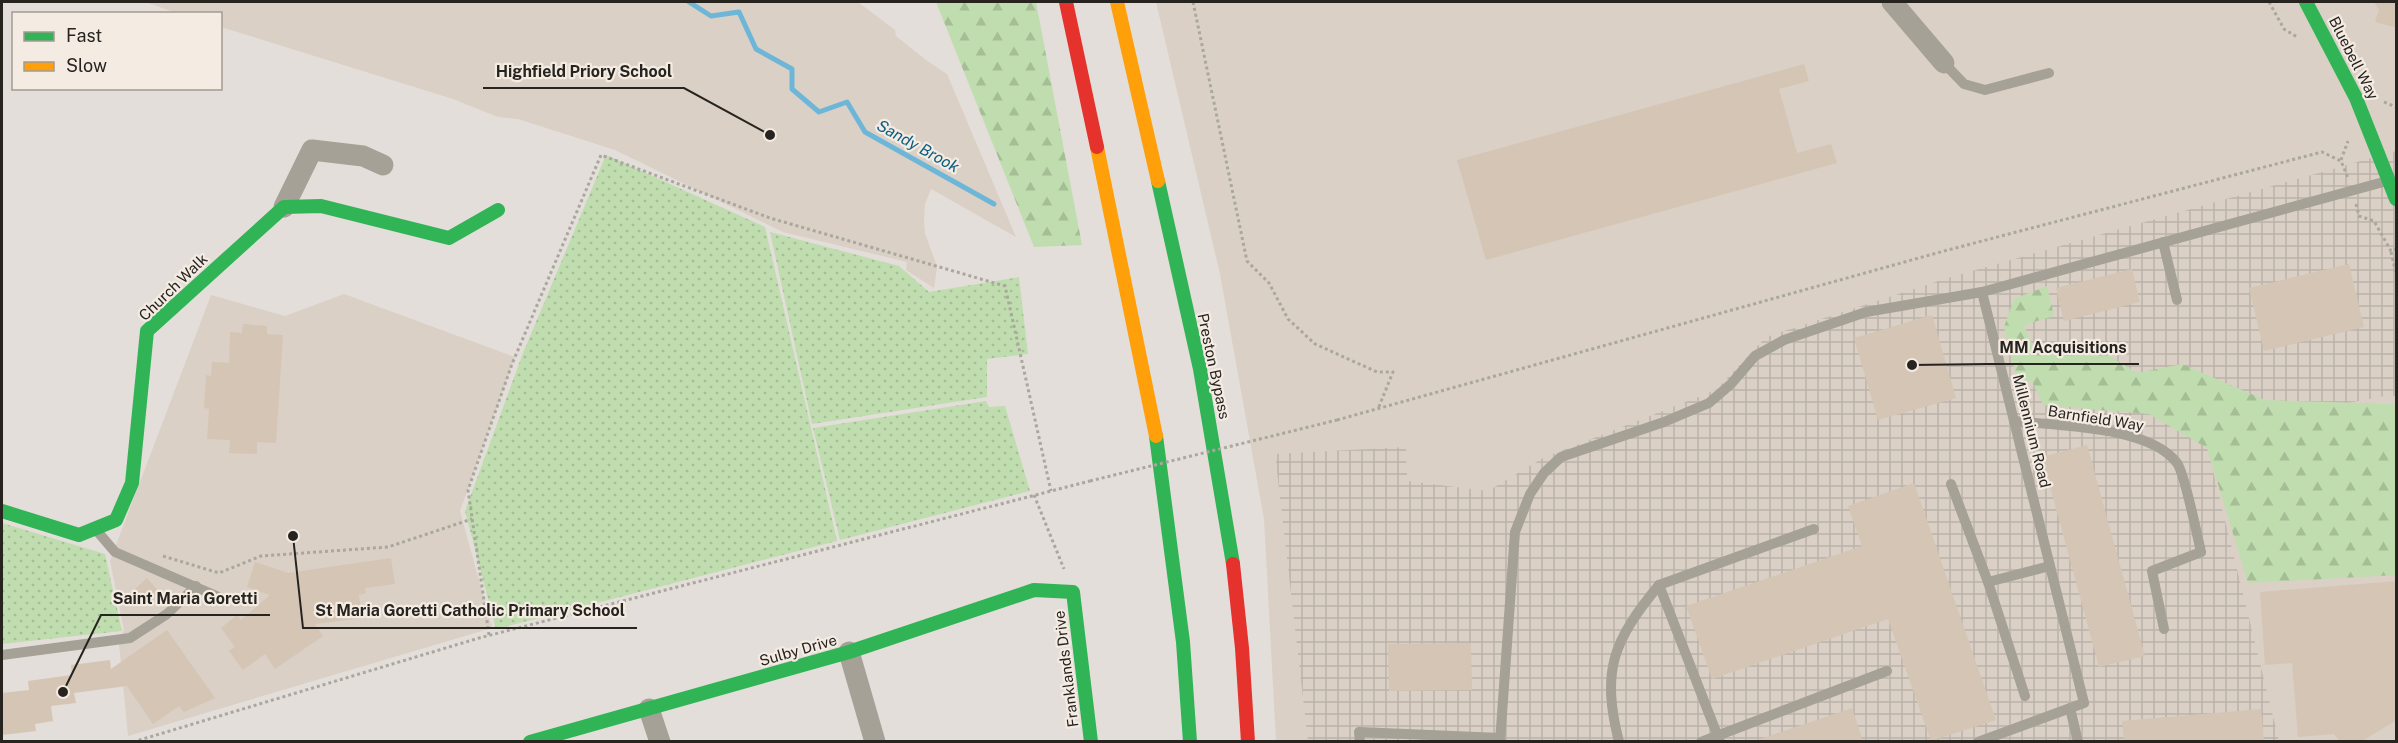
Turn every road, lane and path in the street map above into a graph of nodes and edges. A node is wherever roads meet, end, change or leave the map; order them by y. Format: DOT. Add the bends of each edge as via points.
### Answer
graph roads {
  1 [pos="1066,2"];
  2 [pos="1117,2"];
  3 [pos="1193,2"];
  4 [pos="2306,2"];
  5 [pos="1897,3"];
  6 [pos="1944,63"];
  7 [pos="2049,73"];
  8 [pos="383,165"];
  9 [pos="2390,180"];
  10 [pos="2353,190"];
  11 [pos="2397,199"];
  12 [pos="284,207"];
  13 [pos="498,210"];
  14 [pos="2163,243"];
  15 [pos="2397,249"];
  16 [pos="2391,251"];
  17 [pos="2397,273"];
  18 [pos="1982,292"];
  19 [pos="2177,300"];
  20 [pos="1378,409"];
  21 [pos="2014,421"];
  22 [pos="1951,484"];
  23 [pos="1051,491"];
  24 [pos="1034,495"];
  25 [pos="2,511"];
  26 [pos="472,519"];
  27 [pos="95,528"];
  28 [pos="1814,529"];
  29 [pos="156,554"];
  30 [pos="2050,566"];
  31 [pos="1988,582"];
  32 [pos="1659,585"];
  33 [pos="196,586"];
  34 [pos="1073,592"];
  35 [pos="221,598"];
  36 [pos="2164,629"];
  37 [pos="489,635"];
  38 [pos="849,652"];
  39 [pos="2,655"];
  40 [pos="1887,671"];
  41 [pos="2025,696"];
  42 [pos="2070,708"];
  43 [pos="649,709"];
  44 [pos="1719,738"];
  45 [pos="1500,740"];
  46 [pos="133,741"];
  47 [pos="530,741"];
  48 [pos="660,741"];
  49 [pos="875,741"];
  50 [pos="1091,741"];
  51 [pos="1190,741"];
  52 [pos="1248,741"];
  53 [pos="1360,741"];
  54 [pos="1619,741"];
  55 [pos="1701,741"];
  56 [pos="1978,741"];
  57 [pos="2078,741"];
  1 -- 51 [label="main road" via="1154,419 1183,642"];
  2 -- 52 [label="main road, Preston Bypass" via="1224,495 1246,663"];
  3 -- 20 [label="path" via="1247,261 1269,284 1288,318 1315,344 1377,372 1393,372"];
  4 -- 9 [label="main road, Bluebell Way" via="2342,66"];
  5 -- 6 [label="street"];
  6 -- 7 [label="lane" via="1964,84 1985,90"];
  8 -- 12 [label="street" via="363,156 312,150"];
  9 -- 10 [label="lane"];
  9 -- 11 [label="main road, Bluebell Way"];
  10 -- 14 [label="lane"];
  10 -- 16 [label="path" via="2360,216 2374,221"];
  10 -- 20 [label="path" via="2341,161 2322,152 1944,251"];
  12 -- 13 [label="main road" via="321,206 449,238"];
  12 -- 27 [label="main road, Church Walk" via="147,331 132,483 116,520"];
  14 -- 18 [label="lane"];
  14 -- 19 [label="lane"];
  15 -- 16 [label="path"];
  16 -- 17 [label="path"];
  18 -- 21 [label="lane, Millennium Road"];
  18 -- 45 [label="lane" via="1866,312 1784,340 1755,356 1709,403 1561,457 1530,494 1515,532"];
  20 -- 23 [label="path, bridge"];
  21 -- 30 [label="lane, Millennium Road"];
  21 -- 36 [label="lane, Barnfield Way" via="2145,440 2163,448 2178,464 2201,552 2152,571"];
  22 -- 31 [label="lane"];
  23 -- 24 [label="path"];
  23 -- 26 [label="path" via="1005,286 770,218 601,155 501,396 468,490"];
  24 -- 34 [label="path"];
  24 -- 37 [label="path"];
  25 -- 27 [label="main road, Church Walk" via="79,535"];
  26 -- 29 [label="path" via="388,547 261,556 219,573"];
  26 -- 37 [label="path"];
  27 -- 33 [label="lane" via="115,552"];
  28 -- 32 [label="lane"];
  30 -- 31 [label="lane"];
  30 -- 42 [label="lane, Millennium Road" via="2084,703"];
  31 -- 41 [label="lane"];
  32 -- 44 [label="lane"];
  32 -- 54 [label="lane" via="1621,639 1610,670 1611,709"];
  33 -- 35 [label="lane"];
  33 -- 39 [label="lane" via="166,614 130,638"];
  34 -- 38 [label="main road, Sulby Drive" via="1034,591"];
  34 -- 50 [label="main road, Franklands Drive"];
  37 -- 46 [label="path"];
  38 -- 43 [label="main road, Sulby Drive"];
  38 -- 49 [label="street"];
  40 -- 44 [label="lane"];
  42 -- 56 [label="lane"];
  42 -- 57 [label="lane"];
  43 -- 47 [label="main road, Sulby Drive"];
  43 -- 48 [label="street"];
  44 -- 55 [label="lane"];
  45 -- 53 [label="lane" via="1359,732"];
}
